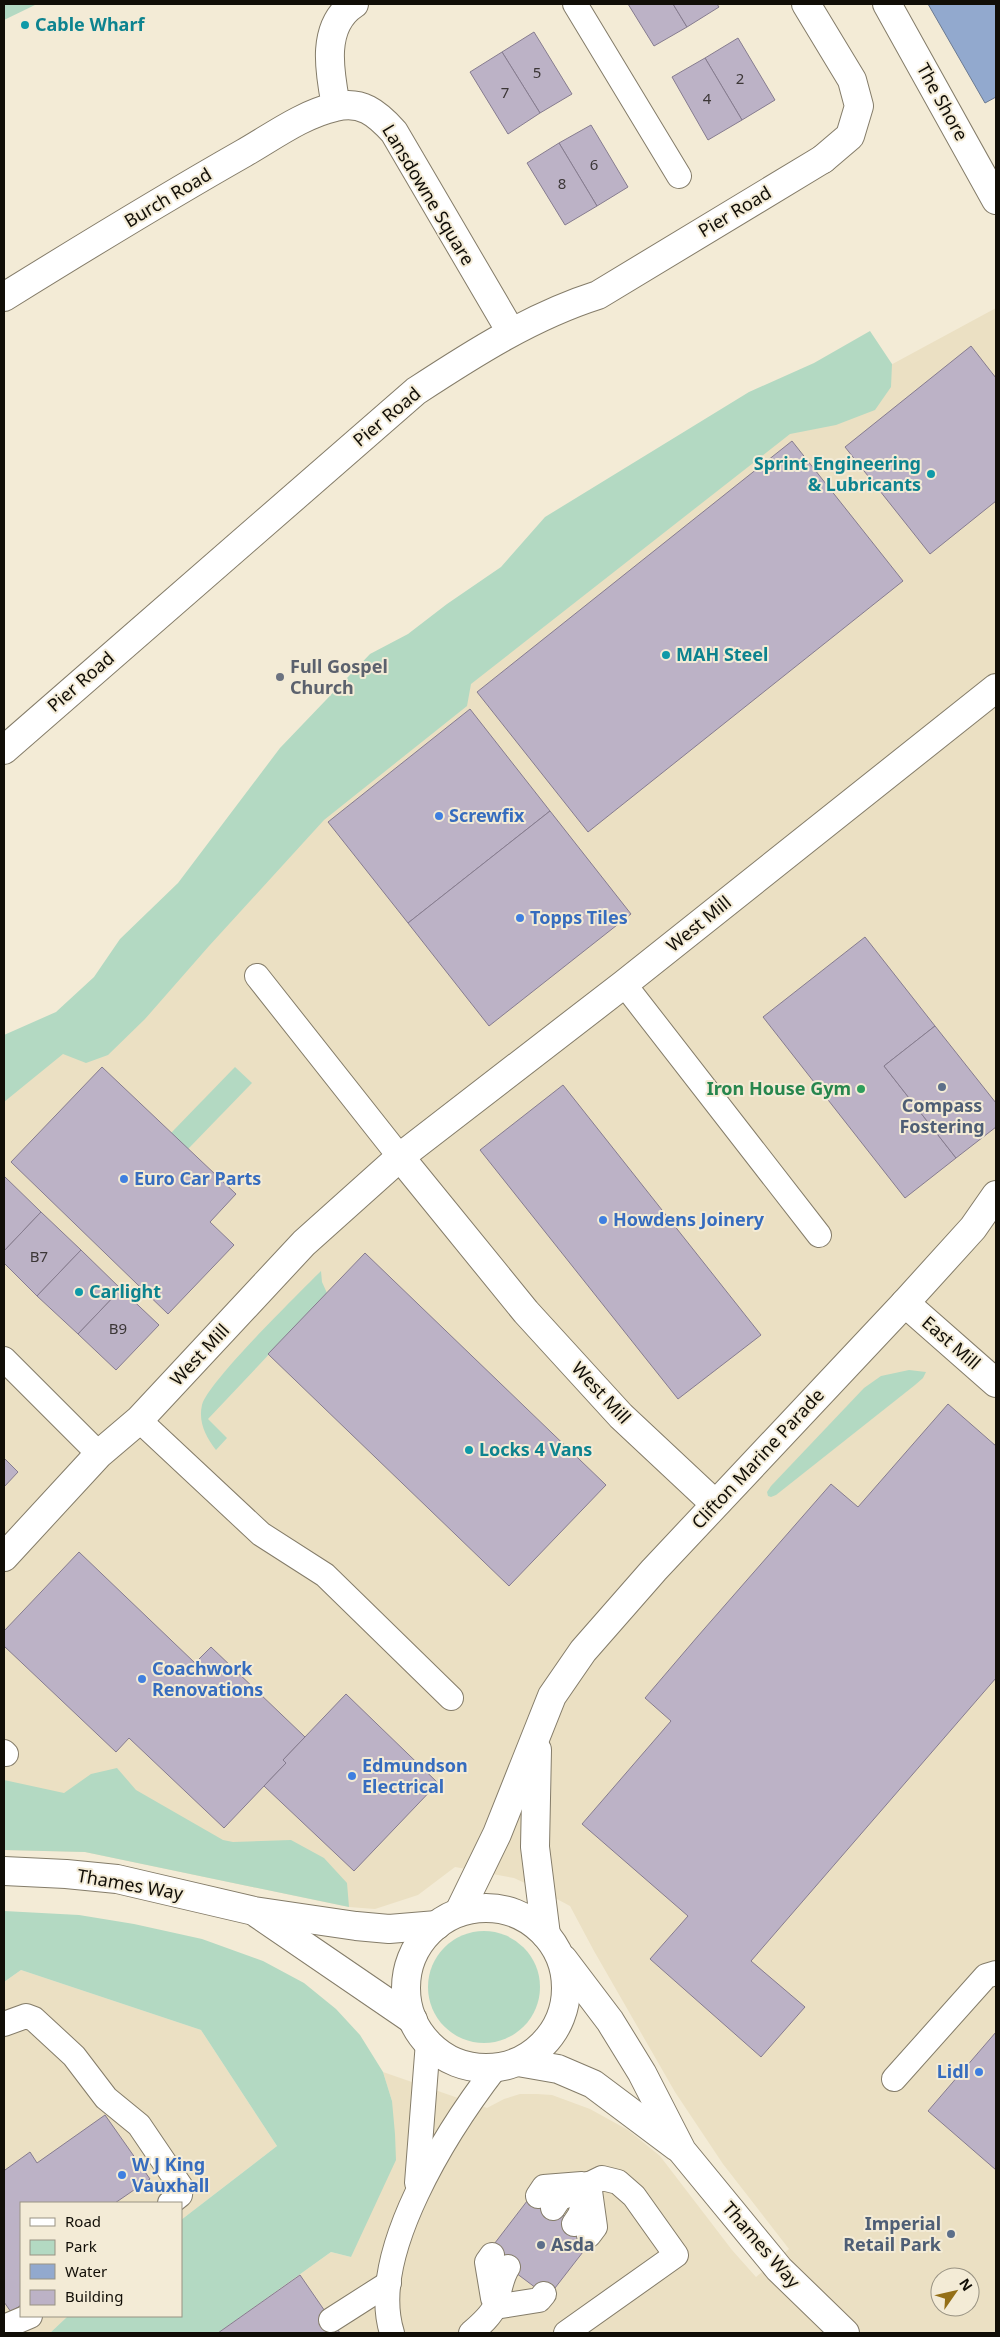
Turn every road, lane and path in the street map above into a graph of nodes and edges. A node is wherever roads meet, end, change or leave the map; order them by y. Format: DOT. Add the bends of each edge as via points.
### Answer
graph roads {
  1 [pos="354,4"];
  2 [pos="575,4"];
  3 [pos="806,4"];
  4 [pos="887,4"];
  5 [pos="336,106"];
  6 [pos="679,176"];
  7 [pos="996,200"];
  8 [pos="4,297"];
  9 [pos="511,332"];
  10 [pos="996,688"];
  11 [pos="4,750"];
  12 [pos="257,976"];
  13 [pos="624,984"];
  14 [pos="400,1157"];
  15 [pos="996,1195"];
  16 [pos="819,1235"];
  17 [pos="905,1304"];
  18 [pos="4,1359"];
  19 [pos="996,1383"];
  20 [pos="139,1420"];
  21 [pos="99,1454"];
  22 [pos="715,1504"];
  23 [pos="4,1557"];
  24 [pos="451,1698"];
  25 [pos="537,1734"];
  26 [pos="4,1871"];
  27 [pos="254,1911"];
  28 [pos="448,1918"];
  29 [pos="552,1944"];
  30 [pos="996,1974"];
  31 [pos="413,2020"];
  32 [pos="4,2024"];
  33 [pos="428,2042"];
  34 [pos="507,2065"];
  35 [pos="894,2079"];
  36 [pos="682,2151"];
  37 [pos="589,2184"];
  38 [pos="415,2198"];
  39 [pos="171,2202"];
  40 [pos="545,2202"];
  41 [pos="582,2229"];
  42 [pos="500,2261"];
  43 [pos="389,2283"];
  44 [pos="536,2288"];
  45 [pos="495,2307"];
  46 [pos="28,2317"];
  47 [pos="331,2320"];
  48 [pos="4,2327"];
  49 [pos="392,2333"];
  50 [pos="471,2333"];
  51 [pos="566,2333"];
  52 [pos="845,2333"];
  1 -- 5 [label="street" via="337,24 329,47"];
  2 -- 6 [label="lane"];
  3 -- 9 [label="street, Pier Road" via="852,80 859,106 850,136 823,159 598,294 566,305"];
  4 -- 7 [label="street, The Shore"];
  5 -- 8 [label="street, Burch Road" via="226,163"];
  5 -- 9 [label="street, Lansdowne Square" via="360,106 378,115 394,132"];
  9 -- 11 [label="street, Pier Road" via="416,391"];
  10 -- 13 [label="street, West Mill"];
  12 -- 14 [label="lane"];
  13 -- 14 [label="street, West Mill"];
  13 -- 16 [label="lane"];
  14 -- 20 [label="street, West Mill" via="304,1243"];
  14 -- 22 [label="street, West Mill" via="526,1312 621,1416"];
  15 -- 17 [label="street, Clifton Marine Parade" via="973,1228"];
  17 -- 19 [label="street, East Mill"];
  17 -- 22 [label="street, Clifton Marine Parade"];
  18 -- 21 [label="lane"];
  20 -- 21 [label="street, West Mill"];
  20 -- 24 [label="lane" via="261,1534 325,1575"];
  21 -- 23 [label="street, West Mill"];
  22 -- 25 [label="street, Clifton Marine Parade" via="583,1651 552,1696"];
  25 -- 28 [label="street, Clifton Marine Parade" via="497,1834"];
  25 -- 29 [label="street, Clifton Marine Parade" via="535,1847"];
  26 -- 27 [label="street, Thames Way" via="117,1880"];
  27 -- 28 [label="street, Thames Way" via="389,1929"];
  27 -- 31 [label="street, Thames Way"];
  28 -- 29 [label="street" via="485,1908 510,1911 530,1920"];
  28 -- 31 [label="street" via="420,1943 409,1967 406,1994"];
  29 -- 34 [label="street" via="565,1973 566,1994 562,2014 553,2033 537,2050"];
  29 -- 36 [label="street, Thames Way" via="610,2022 642,2073"];
  30 -- 35 [label="lane" via="986,1976"];
  31 -- 33 [label="street"];
  32 -- 39 [label="lane" via="26,2016 34,2019 74,2056 106,2098 136,2121 181,2187 180,2195"];
  33 -- 34 [label="street" via="448,2058 473,2067"];
  33 -- 38 [label="lane"];
  34 -- 36 [label="street, Thames Way" via="558,2069 593,2084"];
  34 -- 38 [label="lane" via="461,2114"];
  36 -- 52 [label="street, Thames Way" via="779,2269"];
  37 -- 40 [label="lane" via="559,2199"];
  37 -- 41 [label="lane" via="580,2215"];
  37 -- 51 [label="lane" via="602,2178 618,2182 634,2196 676,2255"];
  38 -- 43 [label="lane" via="397,2246"];
  42 -- 45 [label="lane" via="487,2262"];
  43 -- 47 [label="lane"];
  43 -- 49 [label="lane"];
  44 -- 45 [label="lane" via="523,2289"];
  45 -- 50 [label="lane"];
  46 -- 48 [label="lane"];
}
